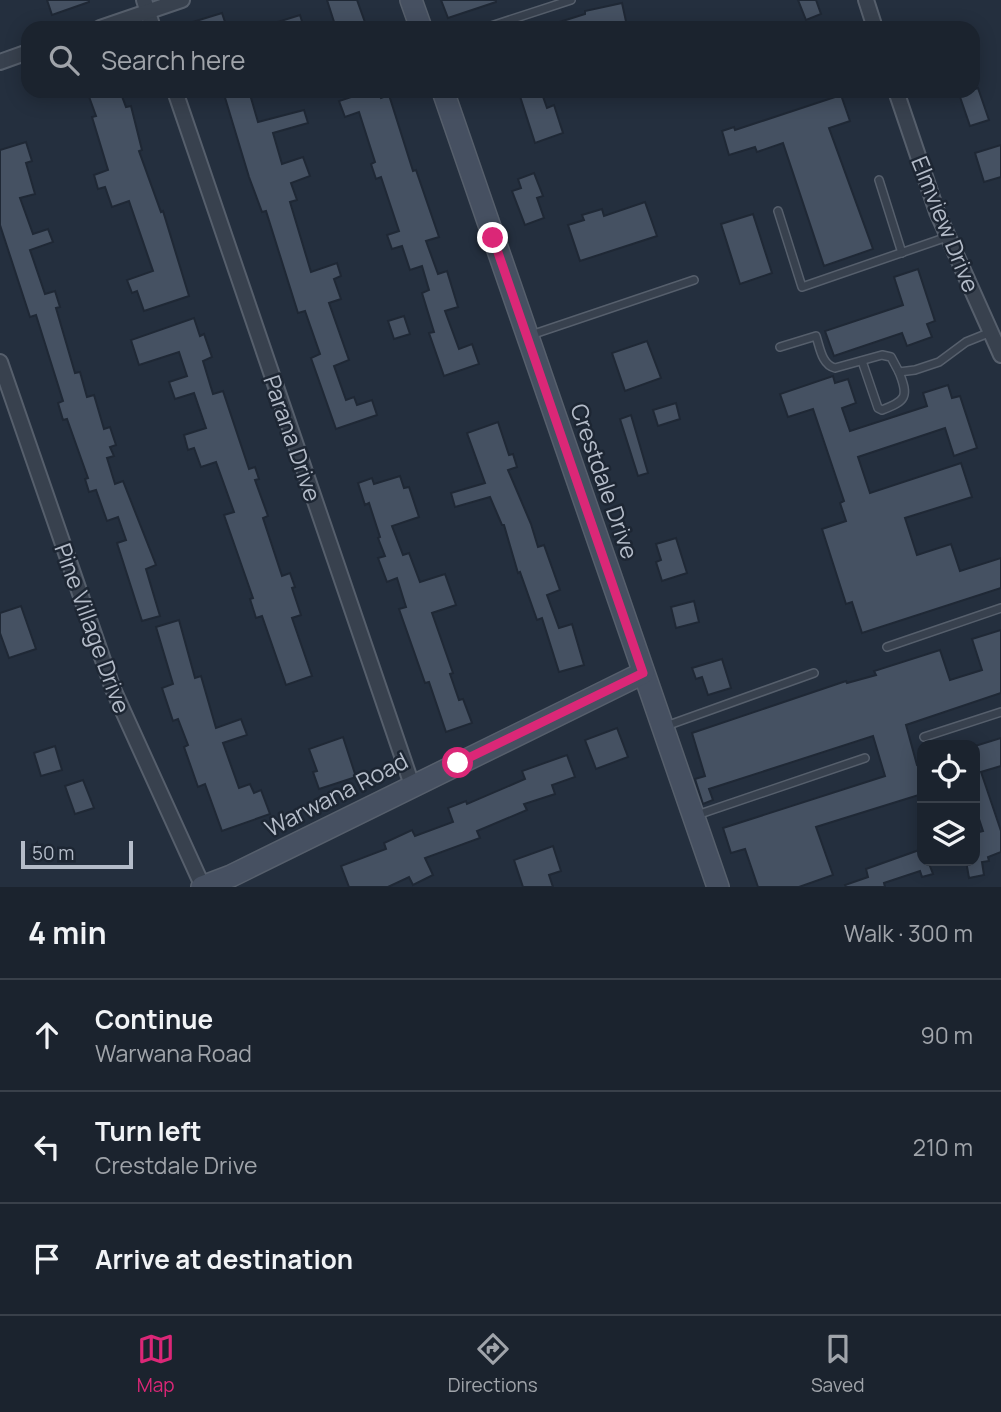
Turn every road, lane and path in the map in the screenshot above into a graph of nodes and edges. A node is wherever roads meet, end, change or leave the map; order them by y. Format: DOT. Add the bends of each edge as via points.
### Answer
graph roads {
  1 [pos="182,0"];
  2 [pos="411,0"];
  3 [pos="571,0"];
  4 [pos="866,0"];
  5 [pos="146,6"];
  6 [pos="115,21"];
  7 [pos="418,21"];
  8 [pos="506,21"];
  9 [pos="873,21"];
  10 [pos="21,54"];
  11 [pos="0,62"];
  12 [pos="177,98"];
  13 [pos="445,98"];
  14 [pos="899,98"];
  15 [pos="879,180"];
  16 [pos="778,211"];
  17 [pos="948,237"];
  18 [pos="902,253"];
  19 [pos="694,279"];
  20 [pos="991,332"];
  21 [pos="527,336"];
  22 [pos="780,347"];
  23 [pos="1001,355"];
  24 [pos="862,361"];
  25 [pos="0,362"];
  26 [pos="899,372"];
  27 [pos="1001,608"];
  28 [pos="887,647"];
  29 [pos="643,673"];
  30 [pos="814,673"];
  31 [pos="1001,712"];
  32 [pos="663,728"];
  33 [pos="924,737"];
  34 [pos="865,758"];
  35 [pos="412,785"];
  36 [pos="693,817"];
  37 [pos="203,887"];
  38 [pos="718,887"];
  1 -- 5 [label="street"];
  2 -- 7 [label="street"];
  3 -- 8 [label="lane"];
  4 -- 9 [label="street"];
  5 -- 6 [label="street"];
  10 -- 11 [label="street"];
  12 -- 35 [label="street, Parana Drive"];
  13 -- 21 [label="street, Crestdale Drive"];
  14 -- 17 [label="street, Elmview Drive"];
  15 -- 18 [label="lane"];
  16 -- 18 [label="lane" via="802,287"];
  17 -- 18 [label="lane"];
  17 -- 20 [label="street, Elmview Drive"];
  19 -- 21 [label="lane"];
  20 -- 23 [label="street, Elmview Drive"];
  20 -- 26 [label="lane" via="966,342 939,362"];
  21 -- 29 [label="street, Crestdale Drive"];
  22 -- 24 [label="lane" via="816,336 829,367"];
  24 -- 26 [label="lane" via="891,357"];
  24 -- 26 [label="lane" via="878,408 883,410 900,404 905,396"];
  25 -- 37 [label="street, Pine Village Drive" via="113,689"];
  27 -- 28 [label="lane"];
  29 -- 32 [label="street, Crestdale Drive"];
  29 -- 35 [label="street, Warwana Road"];
  30 -- 32 [label="lane"];
  31 -- 33 [label="lane"];
  32 -- 36 [label="street, Crestdale Drive"];
  34 -- 36 [label="lane"];
  35 -- 37 [label="street, Warwana Road"];
  36 -- 38 [label="street, Crestdale Drive"];
}
